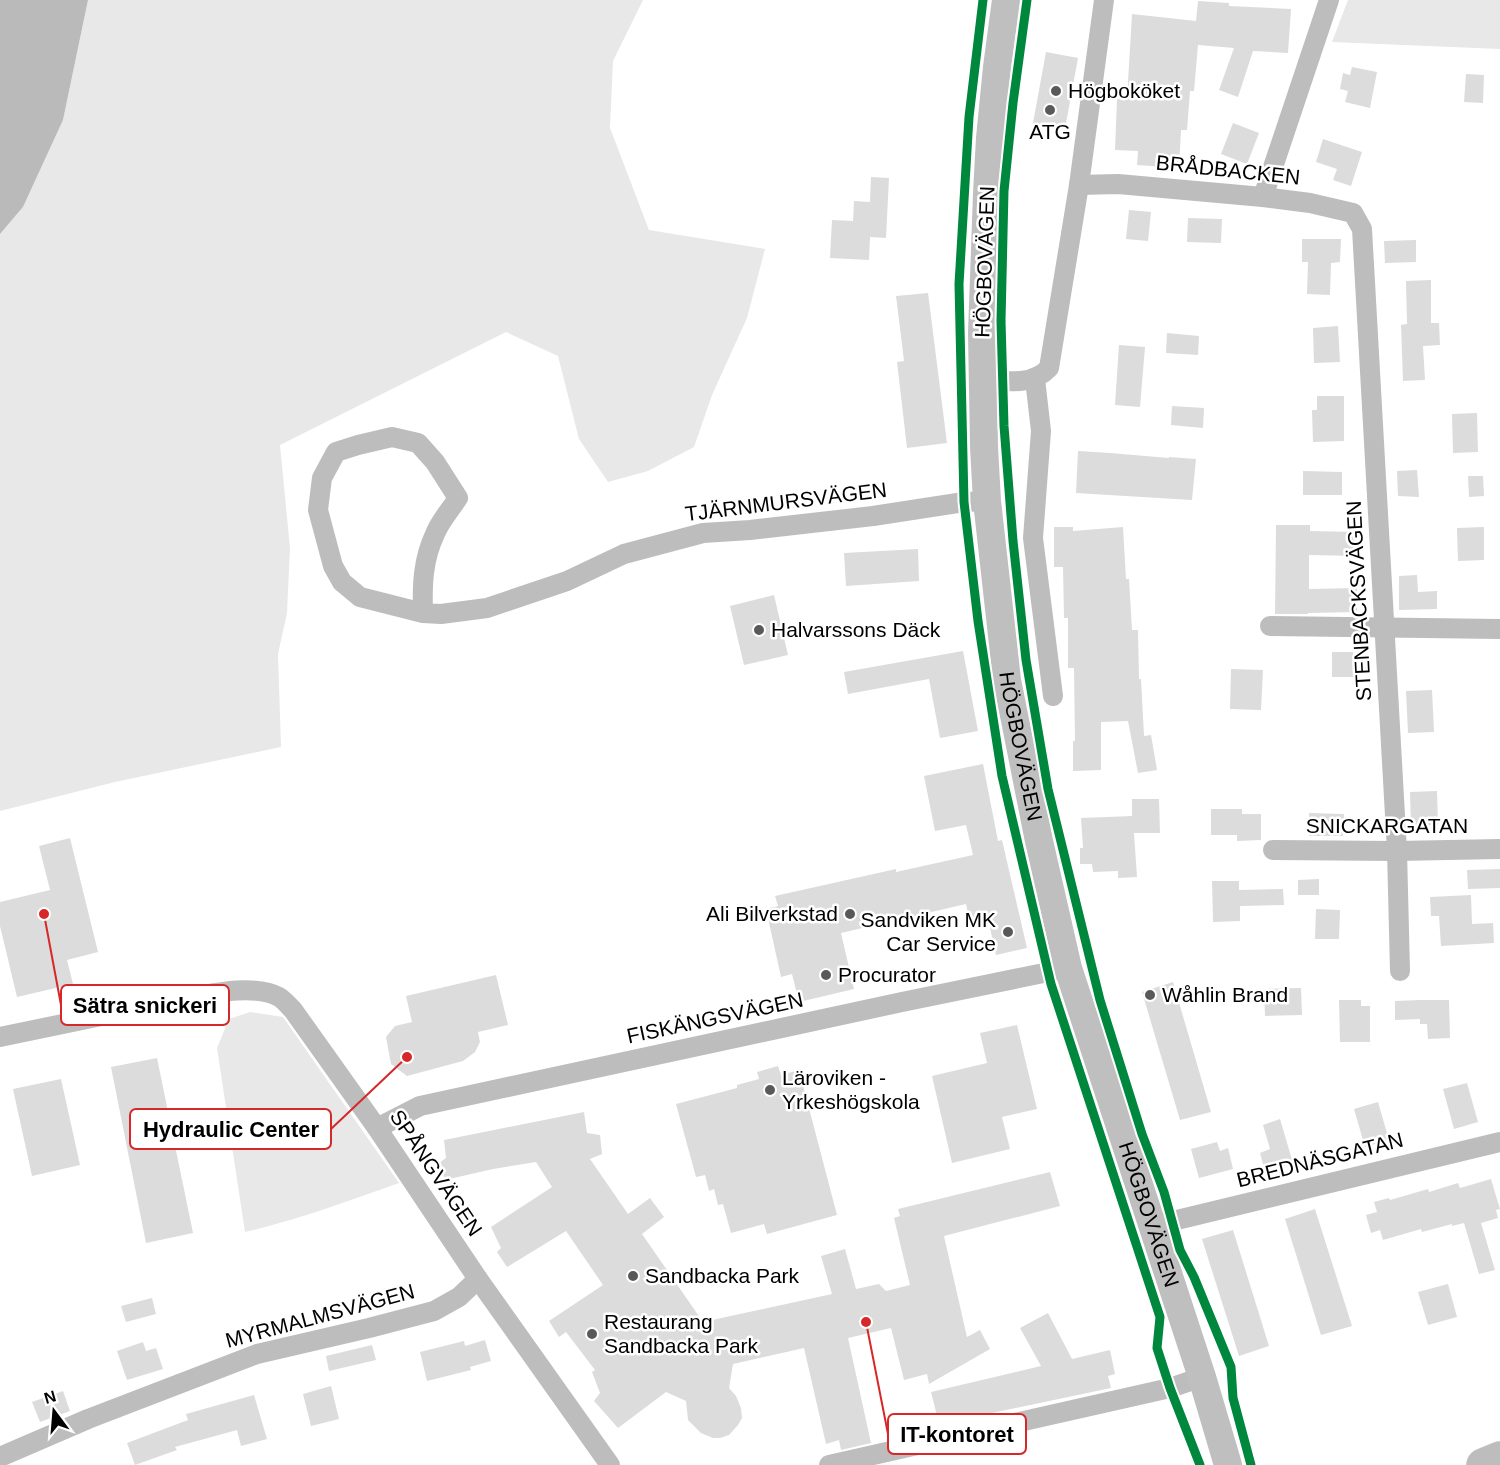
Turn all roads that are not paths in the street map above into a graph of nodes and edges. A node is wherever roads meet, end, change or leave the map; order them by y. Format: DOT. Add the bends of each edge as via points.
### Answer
graph roads {
  1 [pos="1006,0"];
  2 [pos="1104,0"];
  3 [pos="1329,0"];
  4 [pos="1079,185"];
  5 [pos="1263,197"];
  6 [pos="1362,229"];
  7 [pos="1035,379"];
  8 [pos="983,380"];
  9 [pos="987,501"];
  10 [pos="423,613"];
  11 [pos="1270,626"];
  12 [pos="1385,627"];
  13 [pos="1500,629"];
  14 [pos="1053,696"];
  15 [pos="1500,849"];
  16 [pos="1273,850"];
  17 [pos="1397,851"];
  18 [pos="1068,968"];
  19 [pos="1400,971"];
  20 [pos="0,1037"];
  21 [pos="377,1128"];
  22 [pos="1500,1142"];
  23 [pos="1152,1226"];
  24 [pos="478,1279"];
  25 [pos="1202,1377"];
  26 [pos="0,1457"];
  27 [pos="1500,1458"];
  28 [pos="610,1465"];
  29 [pos="829,1465"];
  30 [pos="1228,1465"];
  31 [pos="1483,1465"];
  1 -- 8 [label="main road, HÖGBOVÄGEN" via="989,149"];
  2 -- 4 [label="street"];
  3 -- 5 [label="street"];
  4 -- 5 [label="street, BRÅDBACKEN" via="1118,184"];
  4 -- 7 [label="street" via="1051,359 1048,368"];
  5 -- 6 [label="street, BRÅDBACKEN" via="1353,213"];
  6 -- 12 [label="street, STENBACKSVÄGEN"];
  7 -- 8 [label="street"];
  7 -- 14 [label="street" via="1041,431 1032,538"];
  8 -- 9 [label="main road, HÖGBOVÄGEN"];
  9 -- 10 [label="street, TJÄRNMURSVÄGEN" via="703,533 624,554 567,581 487,608"];
  9 -- 18 [label="main road, HÖGBOVÄGEN" via="1007,681"];
  10 -- 10 [label="street, TJÄRNMURSVÄGEN" via="360,597 342,582 333,566 318,510 321,478 336,452 392,437 418,443 458,498 435,532 426,556"];
  11 -- 12 [label="street"];
  12 -- 13 [label="street"];
  12 -- 17 [label="street, STENBACKSVÄGEN"];
  15 -- 17 [label="street, SNICKARGATAN"];
  16 -- 17 [label="street, SNICKARGATAN"];
  17 -- 19 [label="street, STENBACKSVÄGEN"];
  18 -- 21 [label="street, FISKÄNGSVÄGEN" via="420,1106"];
  18 -- 23 [label="main road, HÖGBOVÄGEN"];
  20 -- 21 [label="street, SPÅNGVÄGEN" via="188,998 265,992 280,997 293,1010"];
  21 -- 24 [label="street, SPÅNGVÄGEN"];
  22 -- 23 [label="street, BREDNÄSGATAN"];
  23 -- 25 [label="main road, HÖGBOVÄGEN"];
  24 -- 26 [label="street, MYRMALMSVÄGEN" via="459,1297 434,1311 257,1353"];
  24 -- 28 [label="street, SPÅNGVÄGEN"];
  25 -- 29 [label="street" via="1170,1388"];
  25 -- 30 [label="main road, HÖGBOVÄGEN"];
  27 -- 31 [label="highway"];
}
